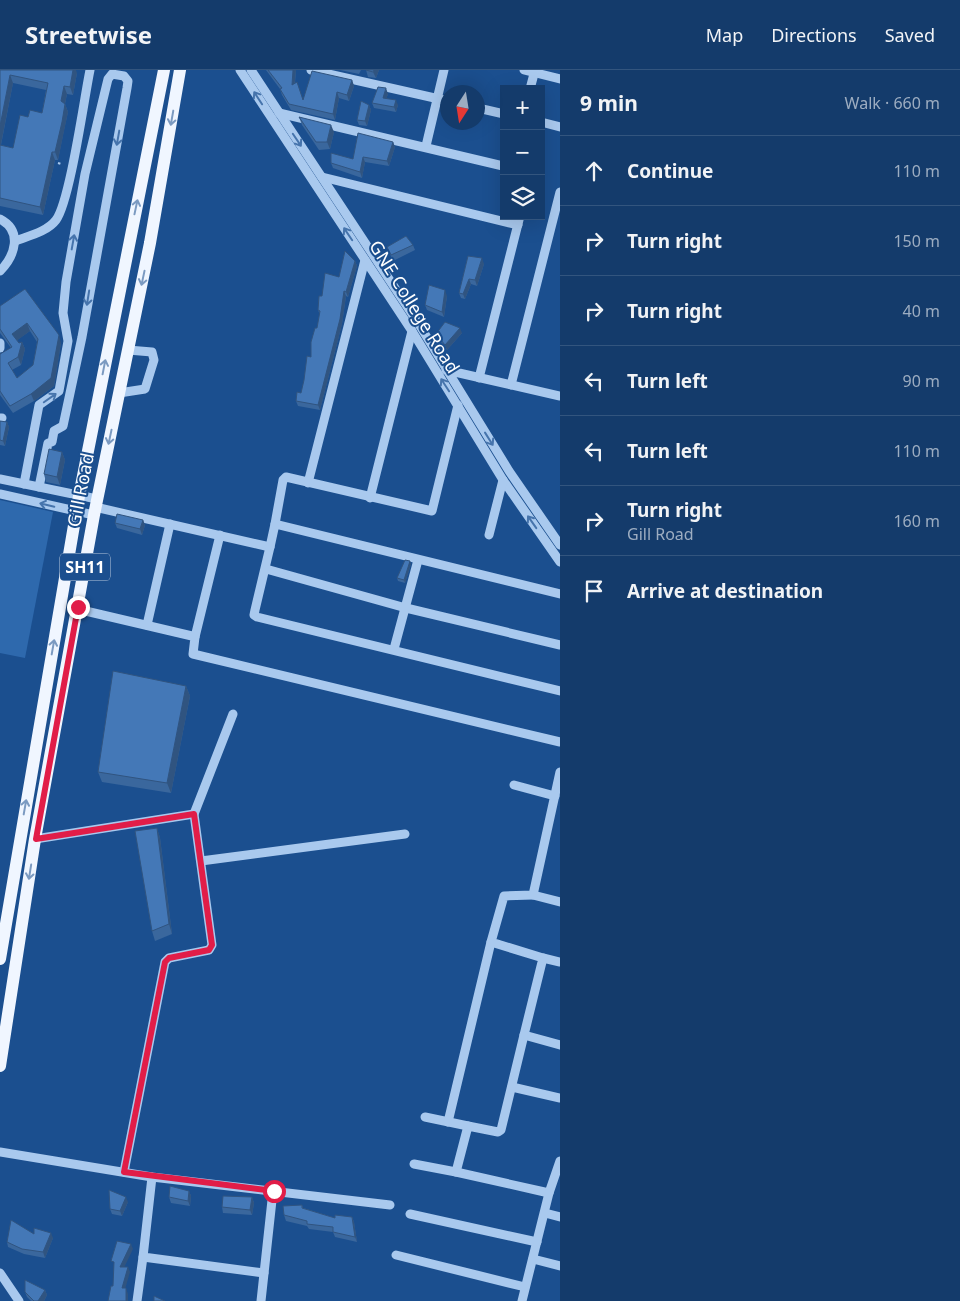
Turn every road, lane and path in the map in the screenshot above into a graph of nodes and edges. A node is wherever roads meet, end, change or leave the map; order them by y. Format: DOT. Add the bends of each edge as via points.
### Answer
graph roads {
  1 [pos="90,70"];
  2 [pos="163,70"];
  3 [pos="180,70"];
  4 [pos="240,70"];
  5 [pos="251,70"];
  6 [pos="310,70"];
  7 [pos="444,70"];
  8 [pos="524,70"];
  9 [pos="534,71"];
  10 [pos="560,79"];
  11 [pos="531,85"];
  12 [pos="437,99"];
  13 [pos="440,100"];
  14 [pos="485,110"];
  15 [pos="279,113"];
  16 [pos="500,113"];
  17 [pos="545,126"];
  18 [pos="560,127"];
  19 [pos="426,146"];
  20 [pos="500,165"];
  21 [pos="322,177"];
  22 [pos="560,192"];
  23 [pos="0,219"];
  24 [pos="519,221"];
  25 [pos="15,241"];
  26 [pos="365,260"];
  27 [pos="0,271"];
  28 [pos="412,331"];
  29 [pos="0,343"];
  30 [pos="0,348"];
  31 [pos="128,350"];
  32 [pos="446,370"];
  33 [pos="479,378"];
  34 [pos="511,385"];
  35 [pos="119,393"];
  36 [pos="560,396"];
  37 [pos="458,405"];
  38 [pos="0,479"];
  39 [pos="503,480"];
  40 [pos="308,483"];
  41 [pos="24,484"];
  42 [pos="39,487"];
  43 [pos="0,494"];
  44 [pos="79,496"];
  45 [pos="370,498"];
  46 [pos="95,507"];
  47 [pos="76,511"];
  48 [pos="170,524"];
  49 [pos="275,524"];
  50 [pos="489,535"];
  51 [pos="220,536"];
  52 [pos="560,545"];
  53 [pos="270,547"];
  54 [pos="418,560"];
  55 [pos="560,562"];
  56 [pos="266,569"];
  57 [pos="560,594"];
  58 [pos="406,608"];
  59 [pos="77,609"];
  60 [pos="146,625"];
  61 [pos="196,637"];
  62 [pos="560,645"];
  63 [pos="394,649"];
  64 [pos="560,691"];
  65 [pos="234,714"];
  66 [pos="560,742"];
  67 [pos="560,772"];
  68 [pos="514,785"];
  69 [pos="555,796"];
  70 [pos="194,814"];
  71 [pos="405,834"];
  72 [pos="36,839"];
  73 [pos="201,861"];
  74 [pos="532,895"];
  75 [pos="560,902"];
  76 [pos="492,942"];
  77 [pos="543,958"];
  78 [pos="0,959"];
  79 [pos="560,962"];
  80 [pos="524,1036"];
  81 [pos="560,1045"];
  82 [pos="0,1066"];
  83 [pos="512,1087"];
  84 [pos="560,1098"];
  85 [pos="425,1116"];
  86 [pos="448,1122"];
  87 [pos="468,1126"];
  88 [pos="0,1152"];
  89 [pos="560,1161"];
  90 [pos="414,1164"];
  91 [pos="124,1172"];
  92 [pos="456,1172"];
  93 [pos="152,1177"];
  94 [pos="274,1191"];
  95 [pos="550,1193"];
  96 [pos="390,1205"];
  97 [pos="545,1213"];
  98 [pos="410,1214"];
  99 [pos="560,1216"];
  100 [pos="537,1242"];
  101 [pos="396,1255"];
  102 [pos="143,1257"];
  103 [pos="533,1259"];
  104 [pos="560,1266"];
  105 [pos="0,1273"];
  106 [pos="264,1273"];
  107 [pos="525,1288"];
  108 [pos="19,1301"];
  109 [pos="137,1301"];
  110 [pos="261,1301"];
  111 [pos="522,1301"];
  1 -- 25 [label="street" via="58,215 50,226"];
  44 -- 2 [label="main road, Gill Road / SH11, one-way"];
  3 -- 31 [label="main road, Gill Road / SH11, one-way"];
  26 -- 4 [label="street, GNE College Road, one-way"];
  5 -- 15 [label="street, GNE College Road"];
  6 -- 12 [label="street"];
  7 -- 12 [label="street"];
  8 -- 9 [label="street"];
  9 -- 10 [label="street"];
  9 -- 11 [label="street"];
  12 -- 13 [label="street"];
  12 -- 19 [label="street"];
  14 -- 16 [label="street"];
  15 -- 19 [label="street"];
  15 -- 21 [label="street, GNE College Road, one-way"];
  17 -- 18 [label="street"];
  19 -- 20 [label="street"];
  21 -- 24 [label="street"];
  21 -- 32 [label="street, GNE College Road"];
  22 -- 34 [label="street"];
  23 -- 25 [label="street" via="12,230"];
  24 -- 33 [label="street"];
  25 -- 27 [label="street" via="13,253"];
  26 -- 28 [label="street, GNE College Road"];
  26 -- 40 [label="street"];
  37 -- 28 [label="street, GNE College Road, one-way"];
  28 -- 45 [label="street"];
  29 -- 30 [label="street"];
  31 -- 35 [label="main road, Gill Road / SH11"];
  31 -- 35 [label="street" via="152,352 154,360 145,389"];
  32 -- 33 [label="street"];
  32 -- 52 [label="street, GNE College Road, one-way"];
  33 -- 34 [label="street"];
  34 -- 36 [label="street"];
  35 -- 46 [label="main road, Gill Road / SH11, one-way"];
  37 -- 39 [label="street, GNE College Road"];
  37 -- 45 [label="street" via="432,511"];
  38 -- 41 [label="street"];
  39 -- 50 [label="street"];
  55 -- 39 [label="street, GNE College Road, one-way"];
  40 -- 45 [label="street"];
  40 -- 49 [label="street" via="284,478"];
  41 -- 42 [label="street"];
  41 -- 42 [label="street, one-way" via="39,405 59,391 68,341 64,312 66,282 85,174 108,78 118,74 128,80 127,88 82,336 62,426 54,431 52,442 48,443"];
  42 -- 44 [label="street"];
  47 -- 43 [label="street, one-way"];
  44 -- 46 [label="street"];
  44 -- 47 [label="main road, Gill Road / SH11"];
  46 -- 47 [label="street"];
  46 -- 48 [label="street"];
  46 -- 59 [label="main road, Gill Road / SH11"];
  78 -- 47 [label="main road, Gill Road / SH11, one-way"];
  48 -- 51 [label="street"];
  48 -- 60 [label="street"];
  49 -- 53 [label="street"];
  49 -- 54 [label="street"];
  51 -- 53 [label="street"];
  51 -- 61 [label="street"];
  53 -- 56 [label="street"];
  54 -- 57 [label="street"];
  54 -- 58 [label="street"];
  56 -- 58 [label="street"];
  56 -- 63 [label="street" via="255,610 257,617"];
  58 -- 62 [label="street"];
  58 -- 63 [label="street"];
  59 -- 60 [label="street"];
  59 -- 72 [label="main road, Gill Road / SH11"];
  60 -- 61 [label="street"];
  61 -- 66 [label="street" via="193,654"];
  63 -- 64 [label="street"];
  65 -- 70 [label="street"];
  67 -- 69 [label="street"];
  68 -- 69 [label="street"];
  69 -- 74 [label="street"];
  70 -- 72 [label="street"];
  70 -- 73 [label="street"];
  71 -- 73 [label="street"];
  72 -- 82 [label="main road, Gill Road / SH11, one-way"];
  73 -- 91 [label="street" via="212,948 169,958 165,962"];
  74 -- 75 [label="street"];
  74 -- 76 [label="street" via="504,896"];
  76 -- 77 [label="street"];
  76 -- 86 [label="street"];
  77 -- 79 [label="street"];
  77 -- 80 [label="street"];
  80 -- 81 [label="street"];
  80 -- 83 [label="street"];
  83 -- 84 [label="street"];
  83 -- 87 [label="street" via="501,1130"];
  85 -- 86 [label="street"];
  86 -- 87 [label="street"];
  87 -- 92 [label="street"];
  88 -- 91 [label="street"];
  89 -- 95 [label="street"];
  90 -- 92 [label="street"];
  91 -- 93 [label="street"];
  92 -- 95 [label="street"];
  93 -- 94 [label="street"];
  93 -- 102 [label="street"];
  94 -- 96 [label="street"];
  94 -- 106 [label="street"];
  95 -- 97 [label="street"];
  97 -- 99 [label="street"];
  97 -- 100 [label="street"];
  98 -- 100 [label="street"];
  100 -- 103 [label="street"];
  101 -- 107 [label="street"];
  102 -- 106 [label="street"];
  102 -- 109 [label="street"];
  103 -- 104 [label="street"];
  103 -- 107 [label="street"];
  105 -- 108 [label="street"];
  106 -- 110 [label="street"];
  107 -- 111 [label="street"];
}
